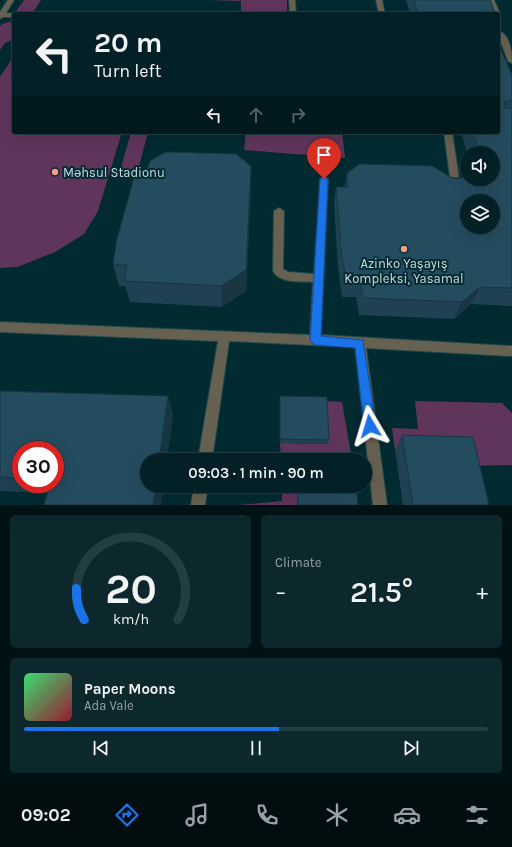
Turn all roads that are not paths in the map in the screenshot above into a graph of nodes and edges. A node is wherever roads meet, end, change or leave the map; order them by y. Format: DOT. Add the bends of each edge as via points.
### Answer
graph roads {
  1 [pos="11,0"];
  2 [pos="292,0"];
  3 [pos="379,0"];
  4 [pos="491,0"];
  5 [pos="293,12"];
  6 [pos="382,12"];
  7 [pos="496,12"];
  8 [pos="12,15"];
  9 [pos="1,16"];
  10 [pos="500,34"];
  11 [pos="512,34"];
  12 [pos="500,36"];
  13 [pos="512,61"];
  14 [pos="448,134"];
  15 [pos="324,179"];
  16 [pos="433,180"];
  17 [pos="279,211"];
  18 [pos="319,278"];
  19 [pos="0,327"];
  20 [pos="224,336"];
  21 [pos="315,340"];
  22 [pos="360,343"];
  23 [pos="512,351"];
  24 [pos="206,453"];
  25 [pos="200,493"];
  26 [pos="198,505"];
  27 [pos="380,505"];
  1 -- 9 [label="street"];
  2 -- 5 [label="street"];
  3 -- 6 [label="street"];
  4 -- 7 [label="street"];
  8 -- 9 [label="street"];
  10 -- 11 [label="street"];
  12 -- 13 [label="street"];
  14 -- 16 [label="street" via="455,178 448,181"];
  15 -- 18 [label="street"];
  17 -- 18 [label="street" via="278,271 286,276"];
  18 -- 21 [label="street"];
  19 -- 20 [label="street"];
  20 -- 21 [label="street"];
  20 -- 24 [label="street"];
  21 -- 22 [label="street"];
  22 -- 23 [label="street"];
  22 -- 27 [label="street"];
  25 -- 26 [label="street"];
}
